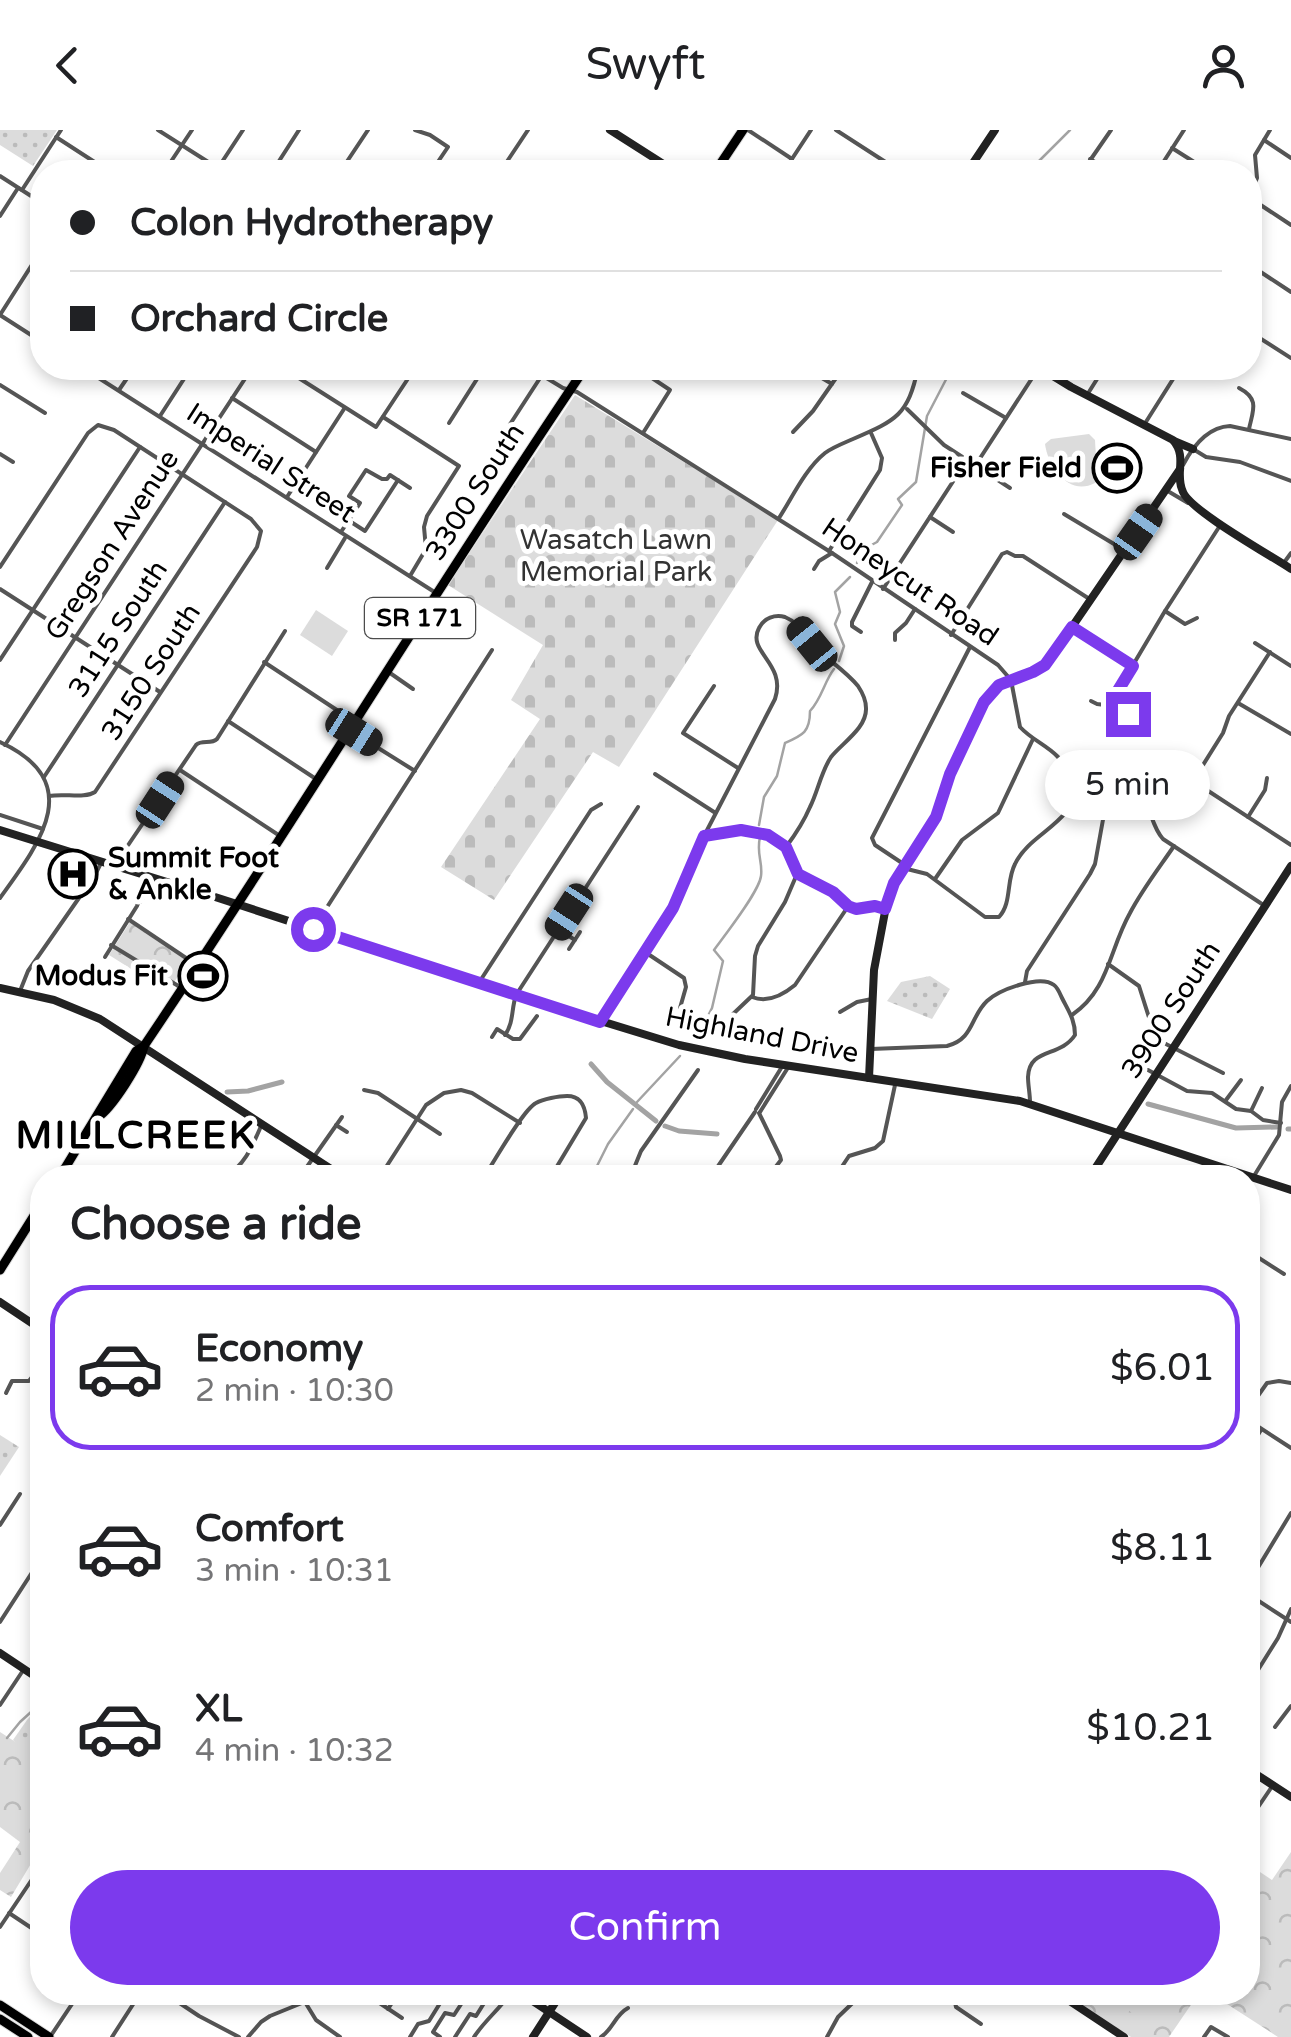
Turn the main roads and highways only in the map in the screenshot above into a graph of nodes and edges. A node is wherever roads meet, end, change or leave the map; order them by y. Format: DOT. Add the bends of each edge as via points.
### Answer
graph roads {
  1 [pos="610,130"];
  2 [pos="745,130"];
  3 [pos="994,130"];
  4 [pos="624,135"];
  5 [pos="659,160"];
  6 [pos="724,160"];
  7 [pos="975,160"];
  8 [pos="577,380"];
  9 [pos="1061,380"];
  10 [pos="1173,440"];
  11 [pos="1193,449"];
  12 [pos="1180,469"];
  13 [pos="1287,567"];
  14 [pos="0,830"];
  15 [pos="1291,866"];
  16 [pos="237,904"];
  17 [pos="0,988"];
  18 [pos="144,1046"];
  19 [pos="869,1078"];
  20 [pos="1118,1132"];
  21 [pos="67,1165"];
  22 [pos="326,1165"];
  23 [pos="1097,1165"];
  24 [pos="1207,1165"];
  25 [pos="1260,1179"];
  26 [pos="1291,1190"];
  27 [pos="30,1222"];
  28 [pos="0,1270"];
  29 [pos="0,1302"];
  30 [pos="30,1322"];
  31 [pos="0,1653"];
  32 [pos="30,1672"];
  33 [pos="1260,1777"];
  34 [pos="1291,1797"];
  35 [pos="0,2005"];
  36 [pos="538,2005"];
  37 [pos="554,2005"];
  38 [pos="1076,2005"];
  39 [pos="549,2012"];
  40 [pos="0,2019"];
  41 [pos="25,2036"];
  42 [pos="50,2037"];
  43 [pos="533,2037"];
  44 [pos="588,2037"];
  45 [pos="1124,2037"];
  1 -- 4 [label="main road"];
  2 -- 6 [label="main road"];
  3 -- 7 [label="main road"];
  4 -- 5 [label="main road"];
  8 -- 16 [label="main road, 3300 South / SR 171"];
  9 -- 10 [label="main road"];
  10 -- 11 [label="main road"];
  10 -- 12 [label="main road"];
  12 -- 13 [label="main road" via="1192,504"];
  12 -- 19 [label="main road" via="1045,665 994,688 984,702 936,817 888,896 874,970"];
  14 -- 16 [label="main road, Highland Drive"];
  15 -- 20 [label="main road, 3900 South"];
  16 -- 18 [label="main road, 3300 South / SR 171"];
  16 -- 19 [label="main road, Highland Drive" via="679,1045"];
  17 -- 18 [label="main road" via="90,1014"];
  18 -- 21 [label="main road, 3300 South / SR 171"];
  18 -- 22 [label="main road"];
  19 -- 20 [label="main road, Highland Drive" via="1030,1103"];
  20 -- 23 [label="main road, 3900 South"];
  20 -- 24 [label="main road, Highland Drive"];
  25 -- 26 [label="main road, Highland Drive"];
  27 -- 28 [label="main road"];
  29 -- 30 [label="main road"];
  31 -- 32 [label="main road"];
  33 -- 34 [label="main road"];
  35 -- 42 [label="main road"];
  36 -- 39 [label="main road"];
  37 -- 39 [label="main road"];
  38 -- 45 [label="main road"];
  39 -- 43 [label="main road"];
  39 -- 44 [label="main road"];
  40 -- 41 [label="main road"];
}
